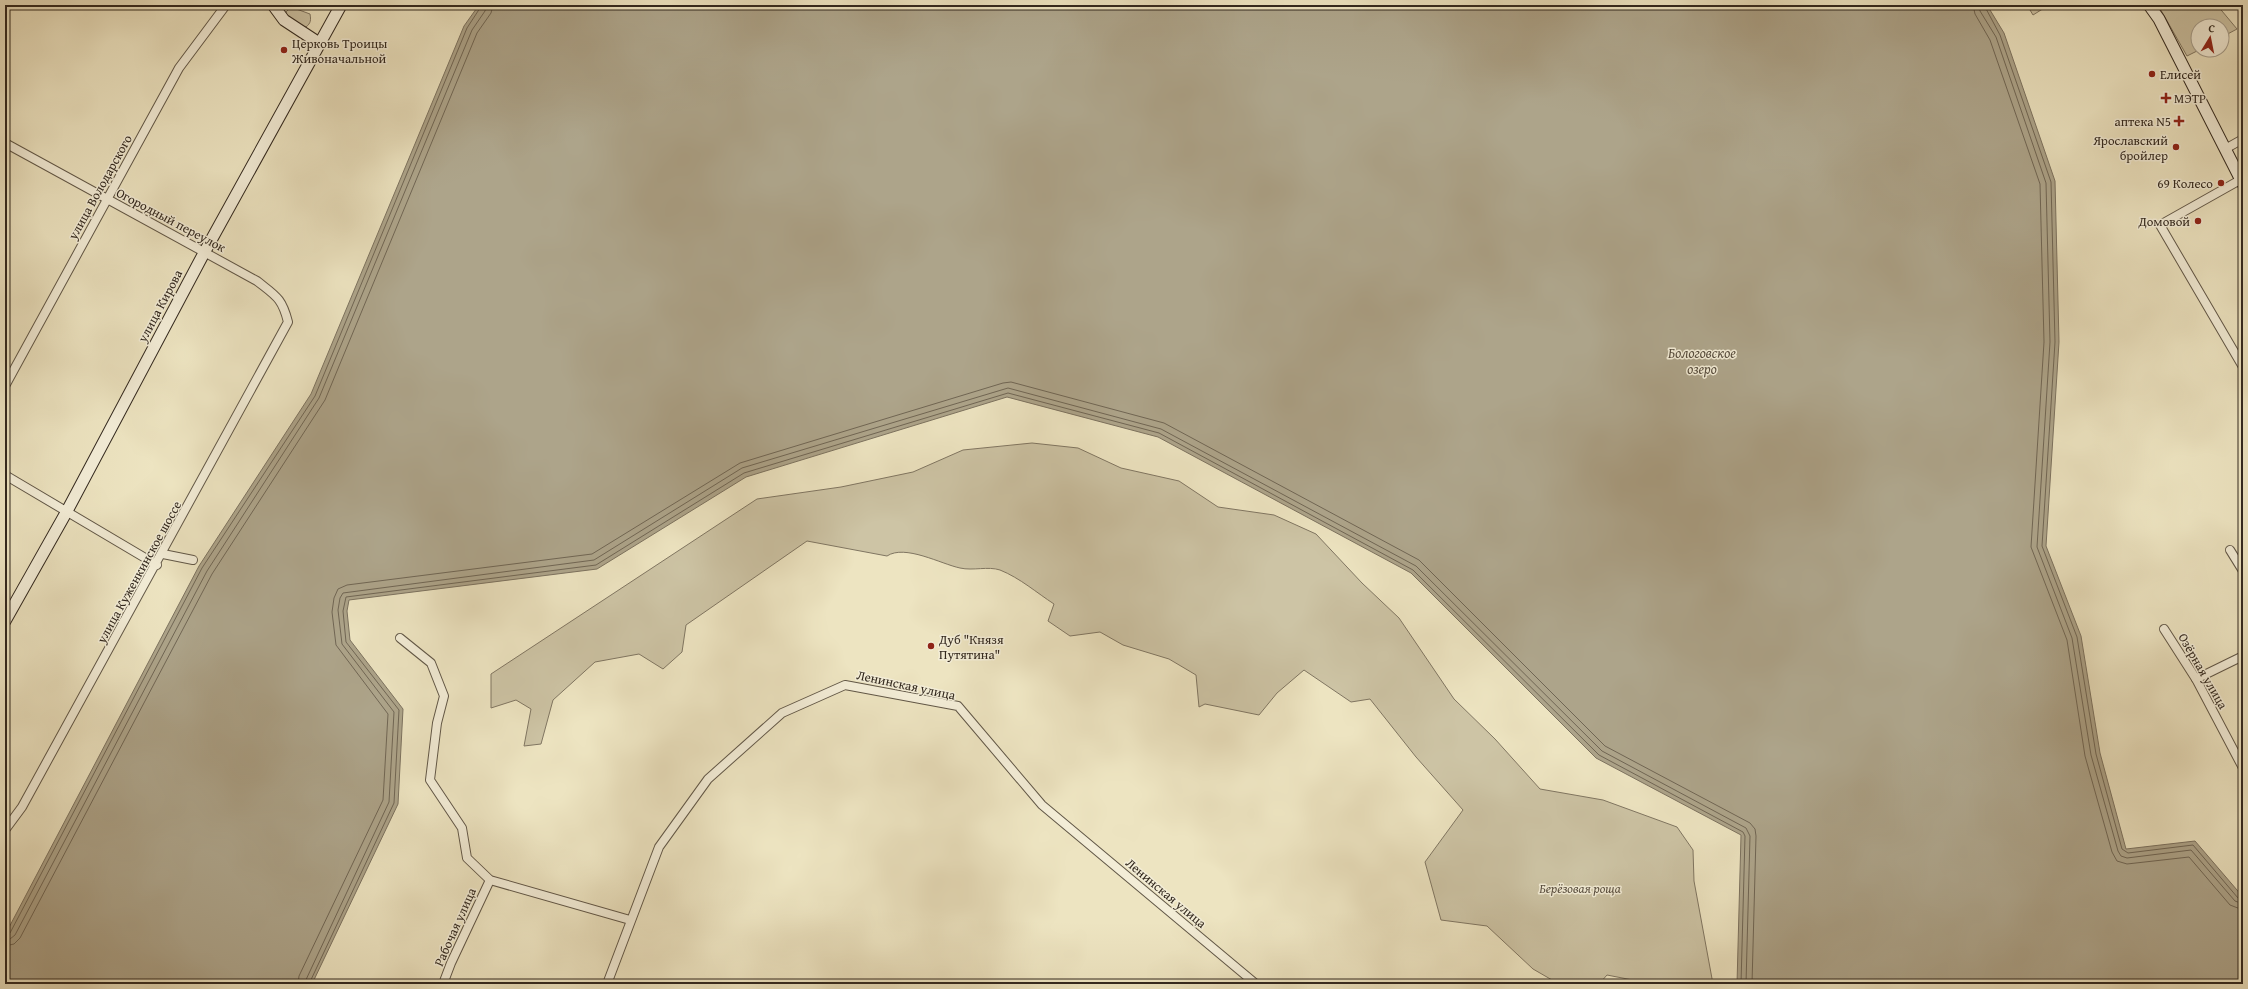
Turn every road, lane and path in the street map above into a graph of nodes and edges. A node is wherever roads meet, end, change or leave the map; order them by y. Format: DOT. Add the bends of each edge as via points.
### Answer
graph roads {
  1 [pos="226,5"];
  2 [pos="273,5"];
  3 [pos="337,5"];
  4 [pos="341,5"];
  5 [pos="2149,5"];
  6 [pos="320,43"];
  7 [pos="2243,139"];
  8 [pos="5,143"];
  9 [pos="2225,150"];
  10 [pos="2242,182"];
  11 [pos="106,199"];
  12 [pos="204,253"];
  13 [pos="288,322"];
  14 [pos="2243,367"];
  15 [pos="5,386"];
  16 [pos="5,474"];
  17 [pos="67,511"];
  18 [pos="2230,550"];
  19 [pos="163,554"];
  20 [pos="193,560"];
  21 [pos="157,565"];
  22 [pos="2243,570"];
  23 [pos="5,621"];
  24 [pos="2164,629"];
  25 [pos="400,638"];
  26 [pos="2243,656"];
  27 [pos="2196,680"];
  28 [pos="2243,768"];
  29 [pos="6,828"];
  30 [pos="490,880"];
  31 [pos="630,920"];
  32 [pos="443,984"];
  33 [pos="607,984"];
  34 [pos="1256,984"];
  1 -- 11 [label="street, улица Володарского" via="179,68"];
  2 -- 6 [label="main road" via="284,20"];
  3 -- 4 [label="main road"];
  4 -- 6 [label="main road, улица Кирова"];
  5 -- 9 [label="main road"];
  6 -- 12 [label="main road, улица Кирова"];
  7 -- 9 [label="street"];
  8 -- 11 [label="street, Огородный переулок"];
  9 -- 10 [label="main road"];
  10 -- 14 [label="street" via="2160,225"];
  11 -- 12 [label="street, Огородный переулок"];
  11 -- 15 [label="street, улица Володарского"];
  12 -- 13 [label="street, Огородный переулок" via="236,269 275,295 284,305"];
  12 -- 17 [label="main road, улица Кирова"];
  13 -- 19 [label="street, улица Куженкинское шоссе"];
  16 -- 17 [label="street"];
  17 -- 21 [label="street"];
  17 -- 23 [label="main road, улица Кирова"];
  18 -- 22 [label="street"];
  19 -- 20 [label="street"];
  19 -- 21 [label="street, улица Куженкинское шоссе"];
  21 -- 29 [label="street, улица Куженкинское шоссе" via="22,807"];
  24 -- 27 [label="street, Озёрная улица"];
  25 -- 30 [label="street" via="431,663 444,696 437,723 430,780 462,828 467,858"];
  26 -- 27 [label="street"];
  27 -- 28 [label="street, Озёрная улица"];
  30 -- 31 [label="street"];
  30 -- 32 [label="street, Рабочая улица"];
  31 -- 33 [label="street, Ленинская улица"];
  31 -- 34 [label="street, Ленинская улица" via="658,847 708,778 782,713 845,685 958,706 1042,805"];
}
